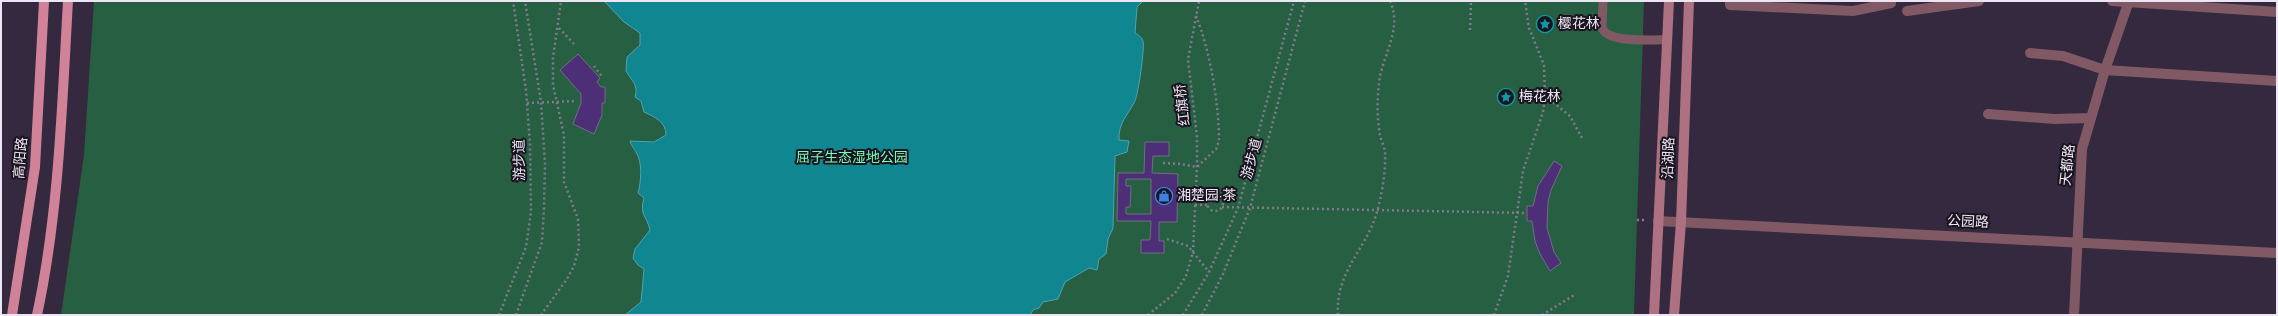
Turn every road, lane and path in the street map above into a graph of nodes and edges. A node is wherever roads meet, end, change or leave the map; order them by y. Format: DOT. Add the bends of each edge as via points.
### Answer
graph roads {
  1 [pos="44,1"];
  2 [pos="68,1"];
  3 [pos="513,1"];
  4 [pos="525,1"];
  5 [pos="561,1"];
  6 [pos="1199,1"];
  7 [pos="1294,1"];
  8 [pos="1305,1"];
  9 [pos="1390,1"];
  10 [pos="1471,1"];
  11 [pos="1524,1"];
  12 [pos="1603,1"];
  13 [pos="1669,1"];
  14 [pos="1690,1"];
  15 [pos="1730,1"];
  16 [pos="1891,1"];
  17 [pos="1979,1"];
  18 [pos="2112,1"];
  19 [pos="2129,2"];
  20 [pos="1907,11"];
  21 [pos="2277,12"];
  22 [pos="1196,16"];
  23 [pos="559,27"];
  24 [pos="1470,30"];
  25 [pos="1667,40"];
  26 [pos="574,44"];
  27 [pos="2030,53"];
  28 [pos="594,66"];
  29 [pos="2105,70"];
  30 [pos="603,78"];
  31 [pos="2277,81"];
  32 [pos="1545,96"];
  33 [pos="577,101"];
  34 [pos="541,102"];
  35 [pos="556,102"];
  36 [pos="527,103"];
  37 [pos="1988,114"];
  38 [pos="2091,118"];
  39 [pos="1583,140"];
  40 [pos="1163,163"];
  41 [pos="1198,167"];
  42 [pos="1195,204"];
  43 [pos="1207,205"];
  44 [pos="1222,207"];
  45 [pos="1238,208"];
  46 [pos="1250,208"];
  47 [pos="1378,210"];
  48 [pos="1516,213"];
  49 [pos="1527,213"];
  50 [pos="1658,221"];
  51 [pos="1681,222"];
  52 [pos="1167,239"];
  53 [pos="2076,241"];
  54 [pos="1193,252"];
  55 [pos="2277,253"];
  56 [pos="1209,272"];
  57 [pos="1576,294"];
  58 [pos="12,315"];
  59 [pos="37,315"];
  60 [pos="499,315"];
  61 [pos="516,315"];
  62 [pos="542,315"];
  63 [pos="1148,315"];
  64 [pos="1183,315"];
  65 [pos="1202,315"];
  66 [pos="1338,315"];
  67 [pos="1494,315"];
  68 [pos="1542,315"];
  69 [pos="1654,315"];
  70 [pos="1674,315"];
  71 [pos="2074,315"];
  1 -- 58 [label="main road, 高阳路" via="35,166"];
  2 -- 59 [label="main road" via="58,163"];
  3 -- 36 [label="path, 游步道"];
  4 -- 34 [label="path"];
  5 -- 23 [label="path"];
  6 -- 22 [label="path, 红旗桥"];
  7 -- 45 [label="path"];
  8 -- 46 [label="path, 游步道"];
  9 -- 47 [label="path" via="1394,32 1379,82 1380,134 1385,151"];
  10 -- 24 [label="path"];
  11 -- 32 [label="path" via="1529,28 1544,65"];
  12 -- 25 [label="lane" via="1602,28 1608,36 1621,39"];
  13 -- 25 [label="main road, 沿湖路"];
  14 -- 51 [label="main road, 沿湖路"];
  15 -- 16 [label="street" via="1730,5 1853,11"];
  17 -- 20 [label="street"];
  18 -- 19 [label="street"];
  19 -- 21 [label="street"];
  19 -- 29 [label="street, 天都路"];
  22 -- 41 [label="path, 红旗桥" via="1188,70 1197,137"];
  22 -- 41 [label="path" via="1206,47 1219,130 1216,149"];
  23 -- 26 [label="path"];
  23 -- 35 [label="path" via="553,66"];
  25 -- 50 [label="main road, 沿湖路"];
  27 -- 29 [label="street" via="2063,56"];
  28 -- 30 [label="path"];
  29 -- 31 [label="street"];
  29 -- 38 [label="street, 天都路"];
  32 -- 39 [label="path" via="1570,116"];
  32 -- 48 [label="path" via="1543,112 1523,171"];
  33 -- 35 [label="path"];
  34 -- 35 [label="path"];
  34 -- 36 [label="path"];
  34 -- 61 [label="path" via="545,164 542,242"];
  35 -- 62 [label="path" via="564,135 564,182 578,219 579,247 567,279"];
  36 -- 60 [label="path, 游步道" via="531,212 526,247"];
  37 -- 38 [label="street" via="2054,120"];
  38 -- 53 [label="street, 天都路" via="2082,149"];
  40 -- 41 [label="path"];
  41 -- 42 [label="path, 红旗桥"];
  42 -- 43 [label="path"];
  42 -- 54 [label="path, 红旗桥"];
  43 -- 44 [label="path" via="1215,211"];
  43 -- 44 [label="path" via="1209,198 1216,195 1223,202"];
  44 -- 45 [label="path"];
  45 -- 46 [label="path"];
  45 -- 56 [label="path"];
  46 -- 47 [label="path"];
  46 -- 65 [label="path, 游步道" via="1223,274"];
  47 -- 48 [label="path"];
  47 -- 66 [label="path" via="1342,280 1337,303"];
  48 -- 49 [label="path"];
  48 -- 67 [label="path" via="1508,276"];
  50 -- 51 [label="street, 公园路"];
  50 -- 69 [label="main road, 沿湖路"];
  51 -- 53 [label="street, 公园路"];
  51 -- 70 [label="main road, 沿湖路"];
  52 -- 54 [label="path" via="1184,244"];
  53 -- 55 [label="street, 公园路"];
  53 -- 71 [label="street, 天都路"];
  54 -- 56 [label="path"];
  54 -- 63 [label="path, 红旗桥" via="1186,276 1175,294"];
  56 -- 64 [label="path"];
  57 -- 68 [label="path"];
}
